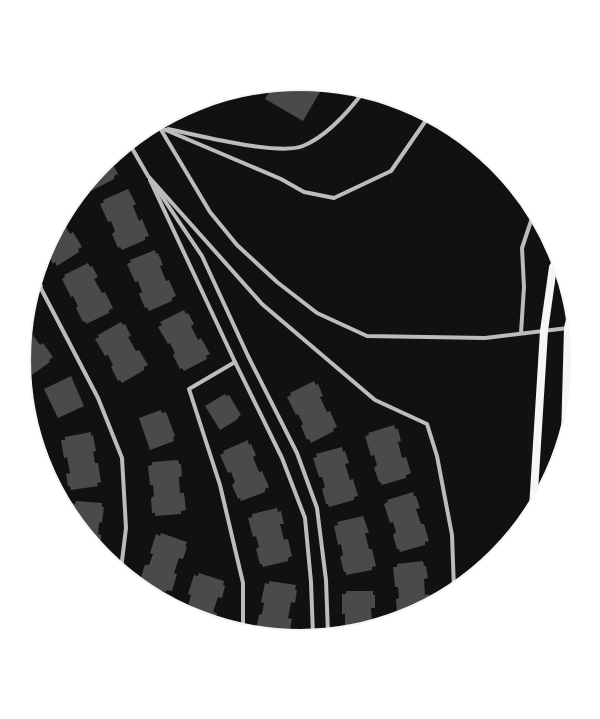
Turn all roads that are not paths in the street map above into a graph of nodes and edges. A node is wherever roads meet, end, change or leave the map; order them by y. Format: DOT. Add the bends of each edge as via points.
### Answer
graph roads {
  1 [pos="360,97"];
  2 [pos="426,121"];
  3 [pos="160,128"];
  4 [pos="161,128"];
  5 [pos="161,128"];
  6 [pos="132,148"];
  7 [pos="148,176"];
  8 [pos="531,220"];
  9 [pos="553,266"];
  10 [pos="41,286"];
  11 [pos="568,326"];
  12 [pos="544,331"];
  13 [pos="521,333"];
  14 [pos="570,352"];
  15 [pos="235,362"];
  16 [pos="567,401"];
  17 [pos="534,495"];
  18 [pos="121,561"];
  19 [pos="454,581"];
  20 [pos="242,623"];
  21 [pos="328,628"];
  22 [pos="313,629"];
  1 -- 4 [label="street" via="331,127 303,146 272,149"];
  2 -- 5 [label="street" via="391,171 334,198 304,192 281,179"];
  3 -- 13 [label="street" via="210,212 237,245 317,314 367,336 485,338"];
  6 -- 7 [label="street"];
  7 -- 15 [label="street"];
  7 -- 19 [label="street" via="262,304 375,400 427,424 437,456 452,535"];
  7 -- 21 [label="street" via="202,256 296,453 317,508 326,580"];
  8 -- 13 [label="street" via="522,248 524,287"];
  9 -- 12 [label="main road"];
  10 -- 18 [label="street" via="98,398 122,458 126,528"];
  11 -- 12 [label="street"];
  12 -- 13 [label="street"];
  12 -- 17 [label="main road"];
  14 -- 16 [label="main road"];
  15 -- 20 [label="street" via="189,388 220,485 243,583"];
  15 -- 22 [label="street" via="282,458 305,518"];
}
